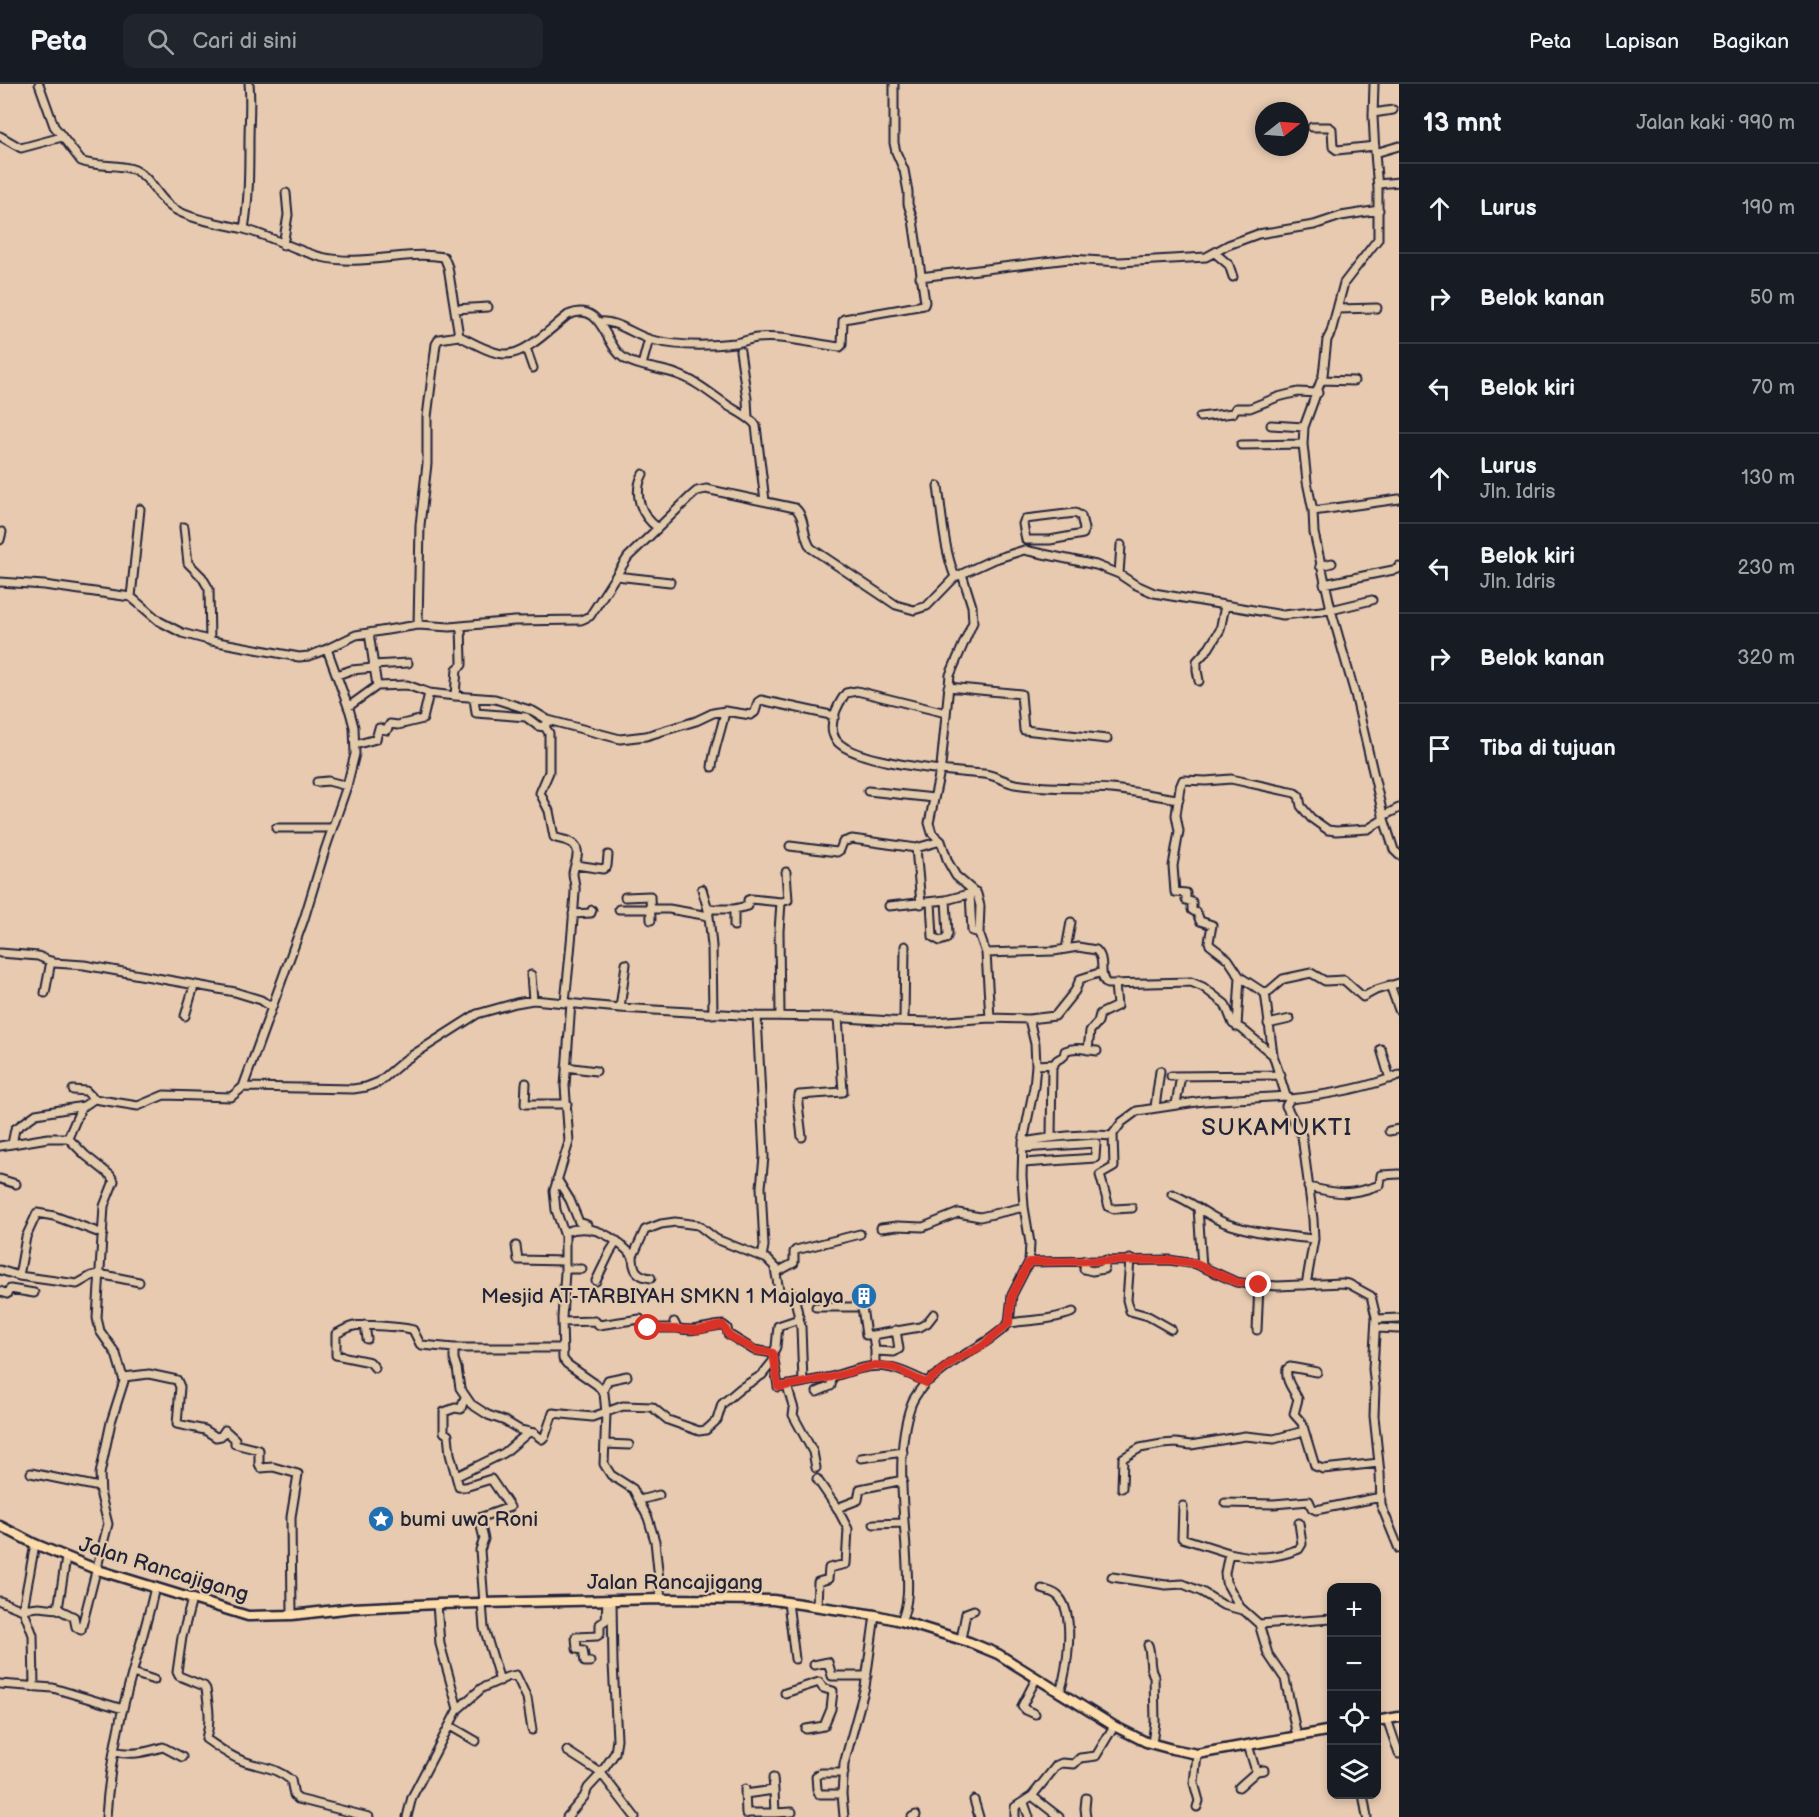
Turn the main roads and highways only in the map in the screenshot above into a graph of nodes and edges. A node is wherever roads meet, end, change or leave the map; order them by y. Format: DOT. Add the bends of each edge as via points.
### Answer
graph roads {
  1 [pos="0,1526"];
  2 [pos="1399,1718"];
  3 [pos="1381,1720"];
  4 [pos="1327,1731"];
  1 -- 4 [label="main road, Jalan Rancajigang" via="98,1570 248,1616 437,1604 733,1598 788,1602 875,1615 962,1639 998,1654 1114,1726 1152,1744 1197,1754"];
  2 -- 3 [label="main road"];
}
